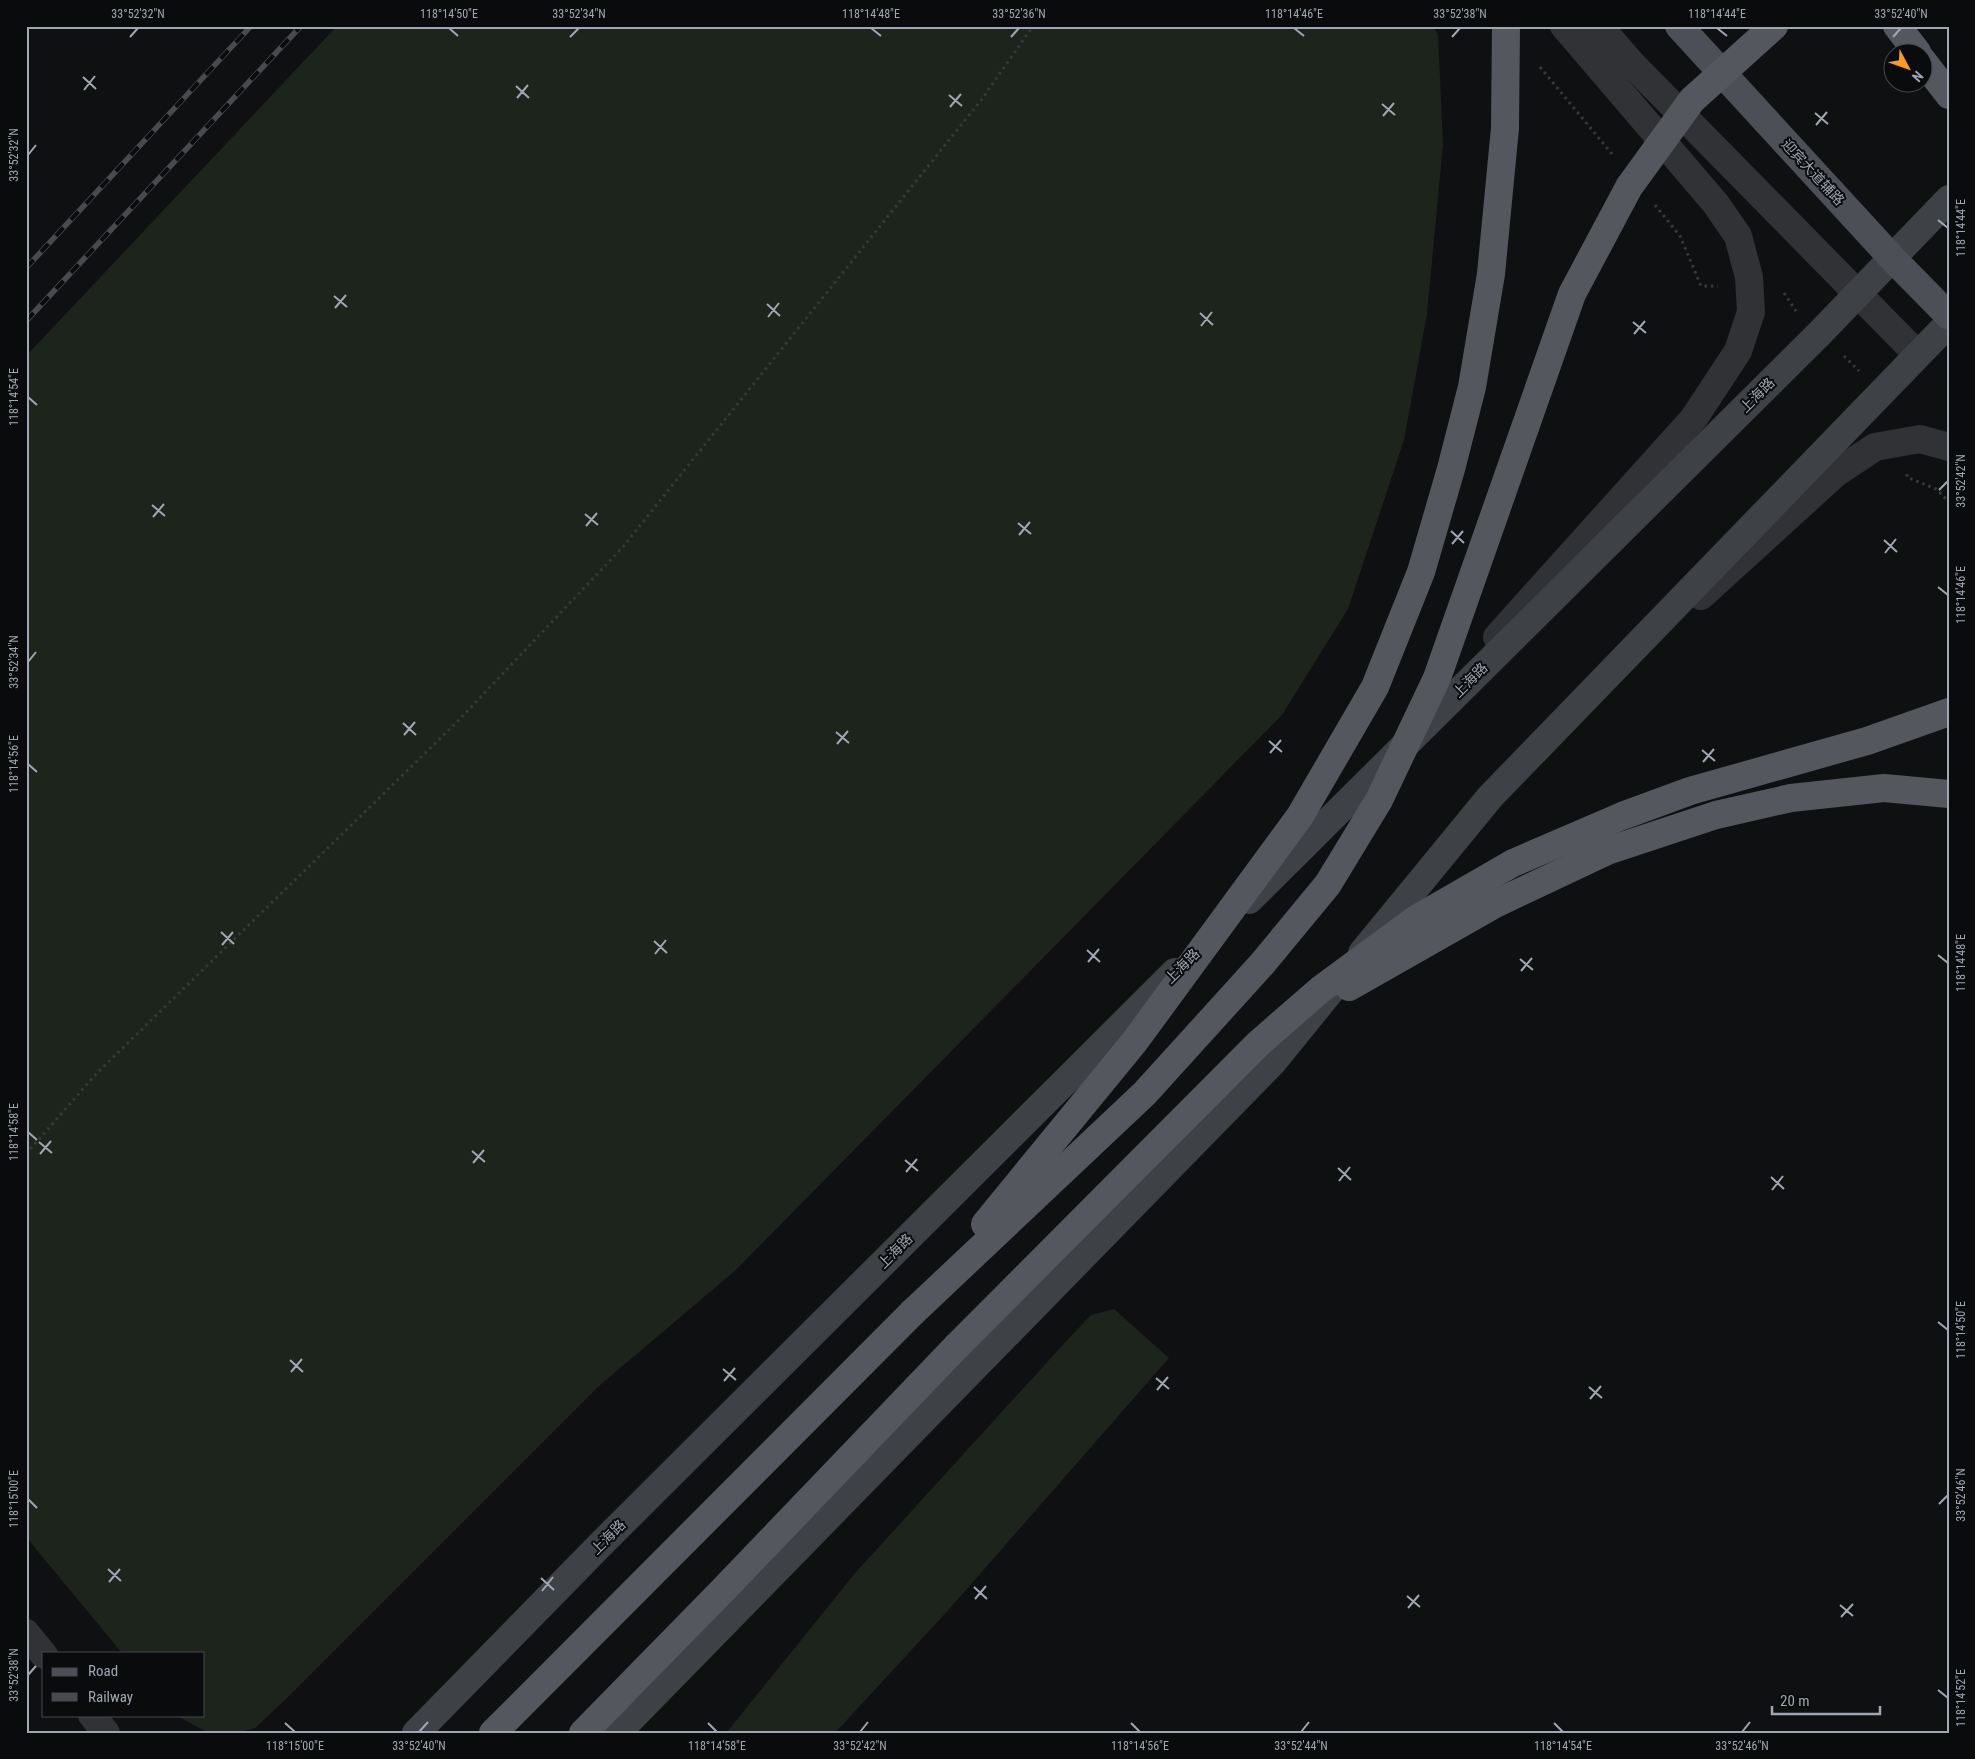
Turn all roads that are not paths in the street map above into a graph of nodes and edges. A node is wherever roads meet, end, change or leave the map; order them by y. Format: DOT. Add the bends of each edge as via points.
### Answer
graph roads {
  1 [pos="1506,26"];
  2 [pos="1564,26"];
  3 [pos="1599,26"];
  4 [pos="1679,26"];
  5 [pos="1774,26"];
  6 [pos="1897,26"];
  7 [pos="1909,42"];
  8 [pos="1932,73"];
  9 [pos="1949,95"];
  10 [pos="1949,199"];
  11 [pos="1892,258"];
  12 [pos="1858,295"];
  13 [pos="1949,316"];
  14 [pos="1949,323"];
  15 [pos="1917,354"];
  16 [pos="1949,447"];
  17 [pos="1949,712"];
  18 [pos="1369,780"];
  19 [pos="1949,794"];
  20 [pos="1490,797"];
  21 [pos="913,1312"];
  22 [pos="957,1346"];
  23 [pos="26,1633"];
  24 [pos="42,1653"];
  25 [pos="93,1716"];
  26 [pos="106,1733"];
  27 [pos="416,1733"];
  28 [pos="493,1733"];
  29 [pos="583,1733"];
  30 [pos="617,1733"];
  1 -- 21 [label="highway, bridge" via="1505,128 1491,274 1472,387 1421,572 1375,687 1300,816 1135,1040"];
  2 -- 18 [label="street" via="1716,204 1738,236 1748,277 1751,312 1738,351 1694,418"];
  3 -- 12 [label="street" via="1630,63"];
  4 -- 11 [label="main road, 迎宾大道辅路"];
  5 -- 21 [label="highway, bridge" via="1692,100 1629,187 1572,294 1437,678 1378,800 1328,884 1262,964 1145,1093"];
  6 -- 7 [label="highway"];
  8 -- 9 [label="highway"];
  10 -- 11 [label="main road, 上海路"];
  11 -- 12 [label="main road, 上海路"];
  11 -- 13 [label="main road, 迎宾大道辅路"];
  12 -- 15 [label="street"];
  12 -- 18 [label="main road, 上海路"];
  14 -- 15 [label="main road"];
  15 -- 20 [label="main road"];
  16 -- 20 [label="street" via="1920,439 1875,446 1836,473"];
  17 -- 22 [label="highway, bridge" via="1867,740 1690,791 1622,816 1513,863 1416,919 1321,990 1259,1043"];
  18 -- 27 [label="main road, 上海路" via="602,1543"];
  19 -- 22 [label="highway, bridge" via="1884,788 1791,798 1716,815 1607,852 1495,904 1342,991 1272,1046"];
  20 -- 30 [label="main road" via="1273,1062"];
  21 -- 28 [label="highway"];
  22 -- 29 [label="highway"];
  23 -- 24 [label="street"];
  25 -- 26 [label="street"];
}
